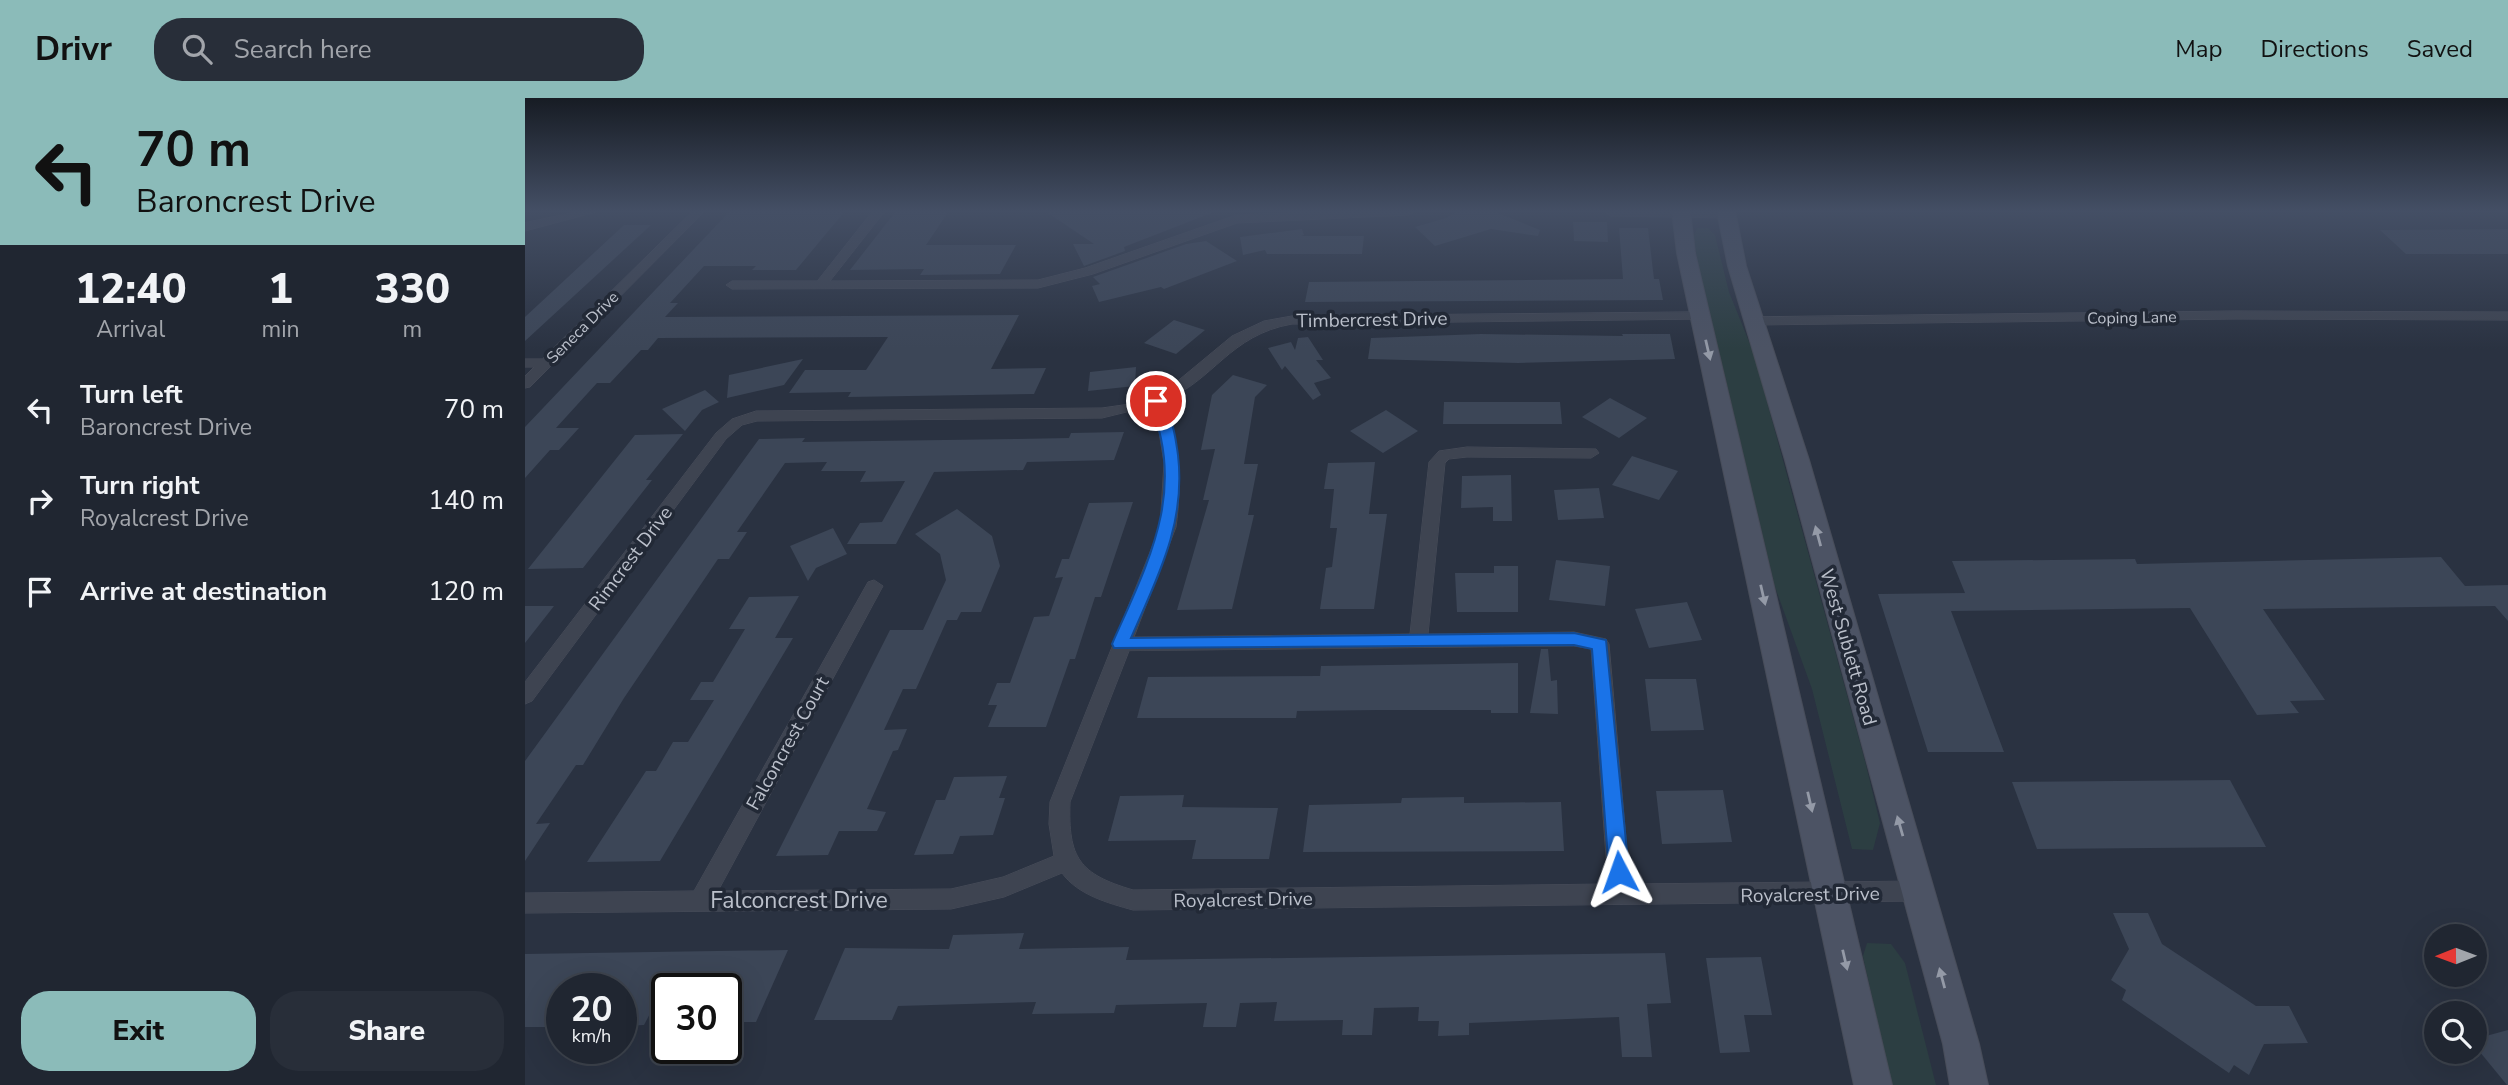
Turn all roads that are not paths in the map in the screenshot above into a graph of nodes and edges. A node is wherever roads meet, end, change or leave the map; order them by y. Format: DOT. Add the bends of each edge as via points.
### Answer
graph roads {
  1 [pos="653,257"];
  2 [pos="842,257"];
  3 [pos="1129,257"];
  4 [pos="1687,257"];
  5 [pos="1735,257"];
  6 [pos="821,284"];
  7 [pos="732,285"];
  8 [pos="1700,316"];
  9 [pos="2508,316"];
  10 [pos="1755,321"];
  11 [pos="525,363"];
  12 [pos="546,363"];
  13 [pos="525,384"];
  14 [pos="1156,401"];
  15 [pos="737,422"];
  16 [pos="1591,453"];
  17 [pos="874,586"];
  18 [pos="1418,640"];
  19 [pos="1120,644"];
  20 [pos="525,696"];
  21 [pos="1066,860"];
  22 [pos="1919,891"];
  23 [pos="1830,894"];
  24 [pos="1621,896"];
  25 [pos="701,900"];
  26 [pos="525,903"];
  27 [pos="1873,1085"];
  28 [pos="1969,1085"];
  1 -- 12 [label="street, Seneca Drive"];
  2 -- 6 [label="street"];
  3 -- 6 [label="street" via="1038,284"];
  4 -- 8 [label="main road"];
  5 -- 10 [label="main road, West Sublett Road"];
  6 -- 7 [label="street"];
  8 -- 14 [label="street, Timbercrest Drive" via="1292,320 1269,324 1237,339 1191,380"];
  8 -- 23 [label="main road, one-way"];
  9 -- 10 [label="street, Coping Lane"];
  22 -- 10 [label="main road, West Sublett Road, one-way"];
  11 -- 12 [label="street"];
  12 -- 13 [label="street, Seneca Drive"];
  14 -- 15 [label="street, Timbercrest Drive" via="1102,413 770,415"];
  14 -- 19 [label="street, Royalcrest Drive" via="1167,428 1174,487 1156,563"];
  15 -- 20 [label="street, Rimcrest Drive" via="721,436"];
  16 -- 18 [label="street" via="1467,452 1444,455 1437,462"];
  17 -- 25 [label="street, Falconcrest Court"];
  18 -- 19 [label="street"];
  18 -- 24 [label="street" via="1574,639 1600,644"];
  19 -- 21 [label="street, Royalcrest Drive" via="1060,802 1057,830"];
  21 -- 24 [label="street, Royalcrest Drive" via="1080,881 1133,901"];
  21 -- 25 [label="street, Falconcrest Drive" via="1004,887 951,899"];
  22 -- 23 [label="street, Royalcrest Drive"];
  28 -- 22 [label="main road, West Sublett Road, one-way"];
  23 -- 24 [label="street, Royalcrest Drive"];
  23 -- 27 [label="main road, one-way"];
  25 -- 26 [label="street, Falconcrest Drive"];
}
